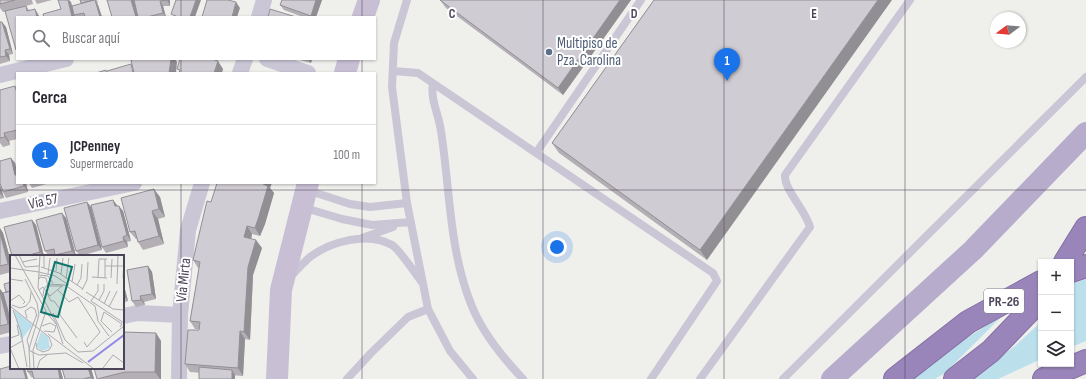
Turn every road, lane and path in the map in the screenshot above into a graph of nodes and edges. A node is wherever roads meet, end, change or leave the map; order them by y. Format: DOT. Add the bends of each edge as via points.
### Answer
graph roads {
  1 [pos="264,0"];
  2 [pos="369,0"];
  3 [pos="407,0"];
  4 [pos="641,0"];
  5 [pos="910,0"];
  6 [pos="259,16"];
  7 [pos="363,16"];
  8 [pos="62,60"];
  9 [pos="245,60"];
  10 [pos="270,60"];
  11 [pos="349,60"];
  12 [pos="393,71"];
  13 [pos="240,72"];
  14 [pos="305,72"];
  15 [pos="345,72"];
  16 [pos="0,75"];
  17 [pos="1086,78"];
  18 [pos="433,84"];
  19 [pos="1086,133"];
  20 [pos="536,153"];
  21 [pos="129,184"];
  22 [pos="202,184"];
  23 [pos="305,193"];
  24 [pos="407,202"];
  25 [pos="0,211"];
  26 [pos="353,221"];
  27 [pos="411,222"];
  28 [pos="1086,228"];
  29 [pos="377,232"];
  30 [pos="357,240"];
  31 [pos="392,245"];
  32 [pos="1067,259"];
  33 [pos="1086,266"];
  34 [pos="1074,270"];
  35 [pos="423,283"];
  36 [pos="1038,284"];
  37 [pos="282,286"];
  38 [pos="1038,302"];
  39 [pos="428,309"];
  40 [pos="180,314"];
  41 [pos="124,316"];
  42 [pos="10,344"];
  43 [pos="0,346"];
  44 [pos="1086,361"];
  45 [pos="896,377"];
  46 [pos="179,379"];
  47 [pos="277,379"];
  48 [pos="347,379"];
  49 [pos="473,379"];
  50 [pos="523,379"];
  51 [pos="651,379"];
  52 [pos="700,379"];
  53 [pos="783,379"];
  54 [pos="832,379"];
  55 [pos="954,379"];
  56 [pos="1044,379"];
  1 -- 6 [label="street"];
  2 -- 7 [label="street"];
  3 -- 12 [label="lane" via="394,44"];
  4 -- 20 [label="lane"];
  5 -- 52 [label="lane" via="785,175 784,183 802,209 810,227"];
  8 -- 16 [label="street"];
  9 -- 13 [label="street"];
  10 -- 14 [label="street"];
  11 -- 15 [label="street"];
  12 -- 18 [label="lane" via="418,73"];
  12 -- 24 [label="lane" via="392,88"];
  17 -- 53 [label="lane"];
  18 -- 20 [label="lane"];
  18 -- 50 [label="lane" via="431,92 441,130 456,257 471,306 501,356"];
  19 -- 54 [label="main road" via="973,250"];
  20 -- 51 [label="lane" via="713,273 717,281"];
  21 -- 25 [label="street, Vía 57"];
  22 -- 40 [label="street, Vía Mirta" via="188,230"];
  23 -- 24 [label="lane" via="370,207"];
  23 -- 26 [label="lane"];
  23 -- 37 [label="street"];
  24 -- 27 [label="lane"];
  26 -- 27 [label="lane" via="372,225"];
  26 -- 29 [label="lane"];
  27 -- 29 [label="lane"];
  27 -- 35 [label="lane"];
  28 -- 32 [label="highway"];
  29 -- 30 [label="lane"];
  29 -- 31 [label="lane"];
  30 -- 31 [label="lane" via="374,240"];
  30 -- 37 [label="lane" via="332,244 309,258"];
  31 -- 35 [label="lane"];
  33 -- 34 [label="highway"];
  35 -- 39 [label="lane"];
  36 -- 45 [label="highway, PR-26" via="968,322"];
  37 -- 47 [label="street"];
  38 -- 55 [label="highway" via="991,351"];
  39 -- 48 [label="lane" via="408,317"];
  39 -- 49 [label="lane" via="450,351"];
  40 -- 41 [label="street" via="138,313"];
  40 -- 46 [label="street, Vía Mirta"];
  42 -- 43 [label="street"];
  44 -- 56 [label="highway"];
}
